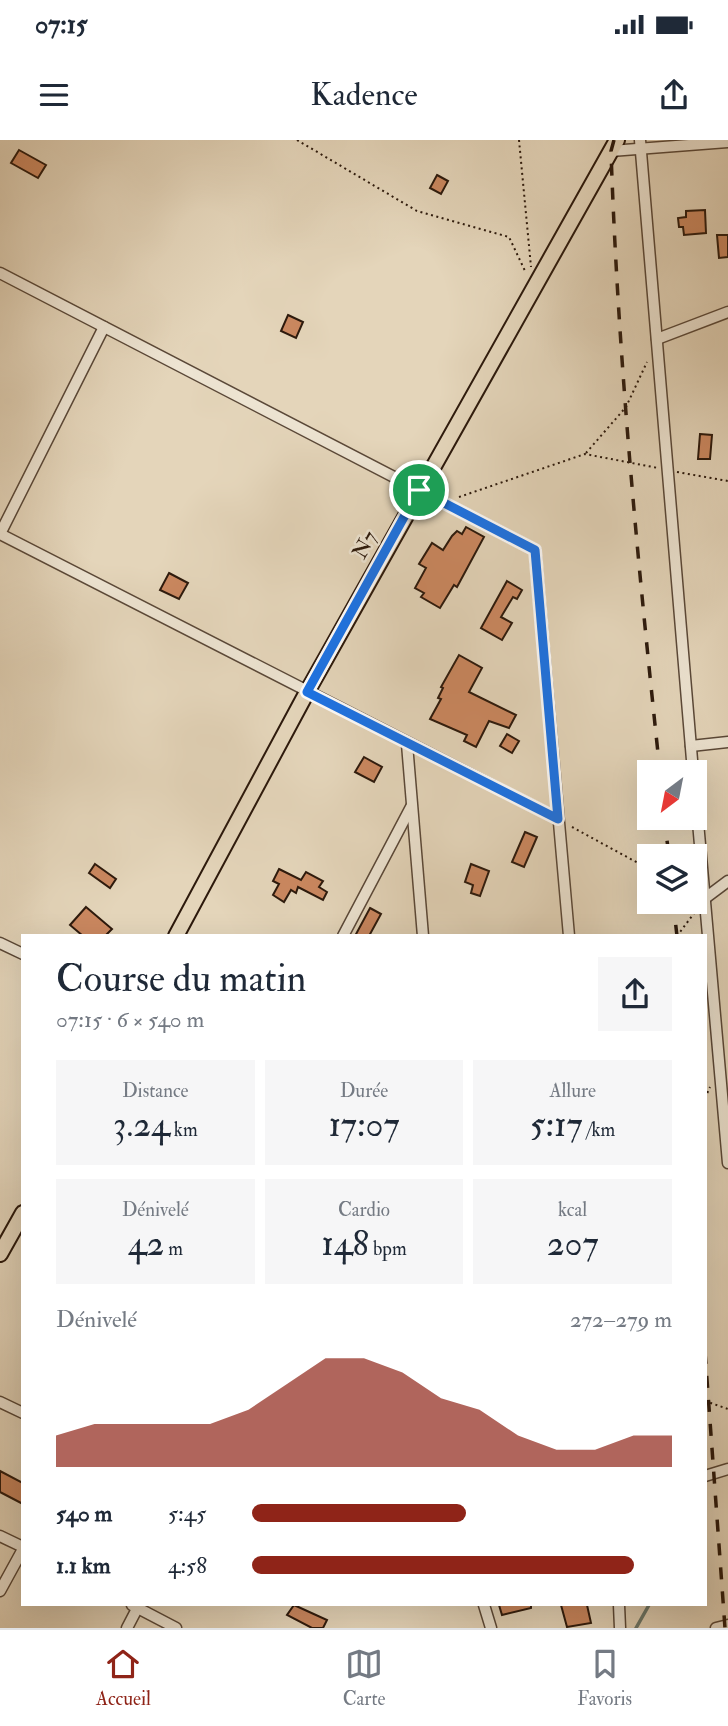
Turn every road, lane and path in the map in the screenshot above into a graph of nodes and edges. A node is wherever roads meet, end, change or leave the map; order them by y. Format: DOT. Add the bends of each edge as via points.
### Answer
graph roads {
  1 [pos="297,140"];
  2 [pos="519,140"];
  3 [pos="728,142"];
  4 [pos="641,144"];
  5 [pos="614,145"];
  6 [pos="0,273"];
  7 [pos="533,288"];
  8 [pos="728,312"];
  9 [pos="104,327"];
  10 [pos="657,339"];
  11 [pos="647,362"];
  12 [pos="585,454"];
  13 [pos="629,462"];
  14 [pos="419,490"];
  15 [pos="443,502"];
  16 [pos="0,534"];
  17 [pos="307,692"];
  18 [pos="728,742"];
  19 [pos="407,744"];
  20 [pos="691,746"];
  21 [pos="693,760"];
  22 [pos="412,805"];
  23 [pos="558,819"];
  24 [pos="637,862"];
  25 [pos="728,881"];
  26 [pos="707,897"];
  27 [pos="693,914"];
  28 [pos="706,914"];
  29 [pos="177,934"];
  30 [pos="344,934"];
  31 [pos="423,934"];
  32 [pos="569,934"];
  33 [pos="678,934"];
  34 [pos="0,943"];
  35 [pos="21,953"];
  36 [pos="724,1057"];
  37 [pos="728,1163"];
  38 [pos="21,1217"];
  39 [pos="0,1254"];
  40 [pos="0,1402"];
  41 [pos="707,1402"];
  42 [pos="728,1409"];
  43 [pos="21,1412"];
  44 [pos="728,1469"];
  45 [pos="707,1475"];
  46 [pos="0,1536"];
  47 [pos="21,1547"];
  48 [pos="21,1552"];
  49 [pos="0,1591"];
  50 [pos="136,1606"];
  51 [pos="484,1606"];
  52 [pos="619,1606"];
  53 [pos="728,1625"];
  54 [pos="127,1628"];
  55 [pos="176,1628"];
  56 [pos="491,1628"];
  57 [pos="620,1628"];
  58 [pos="716,1628"];
  1 -- 7 [label="path" via="417,211 509,237"];
  2 -- 7 [label="path"];
  3 -- 4 [label="street"];
  4 -- 5 [label="street"];
  4 -- 10 [label="street"];
  5 -- 7 [label="main road, N7"];
  6 -- 9 [label="street"];
  7 -- 14 [label="main road, N7"];
  8 -- 10 [label="street"];
  9 -- 14 [label="street"];
  9 -- 16 [label="street"];
  10 -- 20 [label="street"];
  11 -- 12 [label="path" via="626,407"];
  12 -- 13 [label="path"];
  12 -- 15 [label="path"];
  14 -- 15 [label="street"];
  14 -- 17 [label="main road, N7"];
  15 -- 23 [label="street" via="535,550"];
  16 -- 17 [label="street"];
  17 -- 19 [label="street"];
  17 -- 29 [label="main road, N7"];
  18 -- 20 [label="street"];
  19 -- 22 [label="street"];
  19 -- 23 [label="street"];
  20 -- 21 [label="street"];
  22 -- 30 [label="street"];
  22 -- 31 [label="street"];
  23 -- 24 [label="path"];
  23 -- 32 [label="street"];
  25 -- 26 [label="street"];
  27 -- 33 [label="path"];
  28 -- 36 [label="street"];
  34 -- 35 [label="street"];
  36 -- 37 [label="street"];
  38 -- 39 [label="main road"];
  40 -- 43 [label="street"];
  41 -- 42 [label="path"];
  44 -- 45 [label="street"];
  46 -- 47 [label="street"];
  48 -- 49 [label="street"];
  50 -- 54 [label="street"];
  50 -- 55 [label="street"];
  51 -- 56 [label="street"];
  52 -- 57 [label="street"];
  53 -- 58 [label="street"];
}
